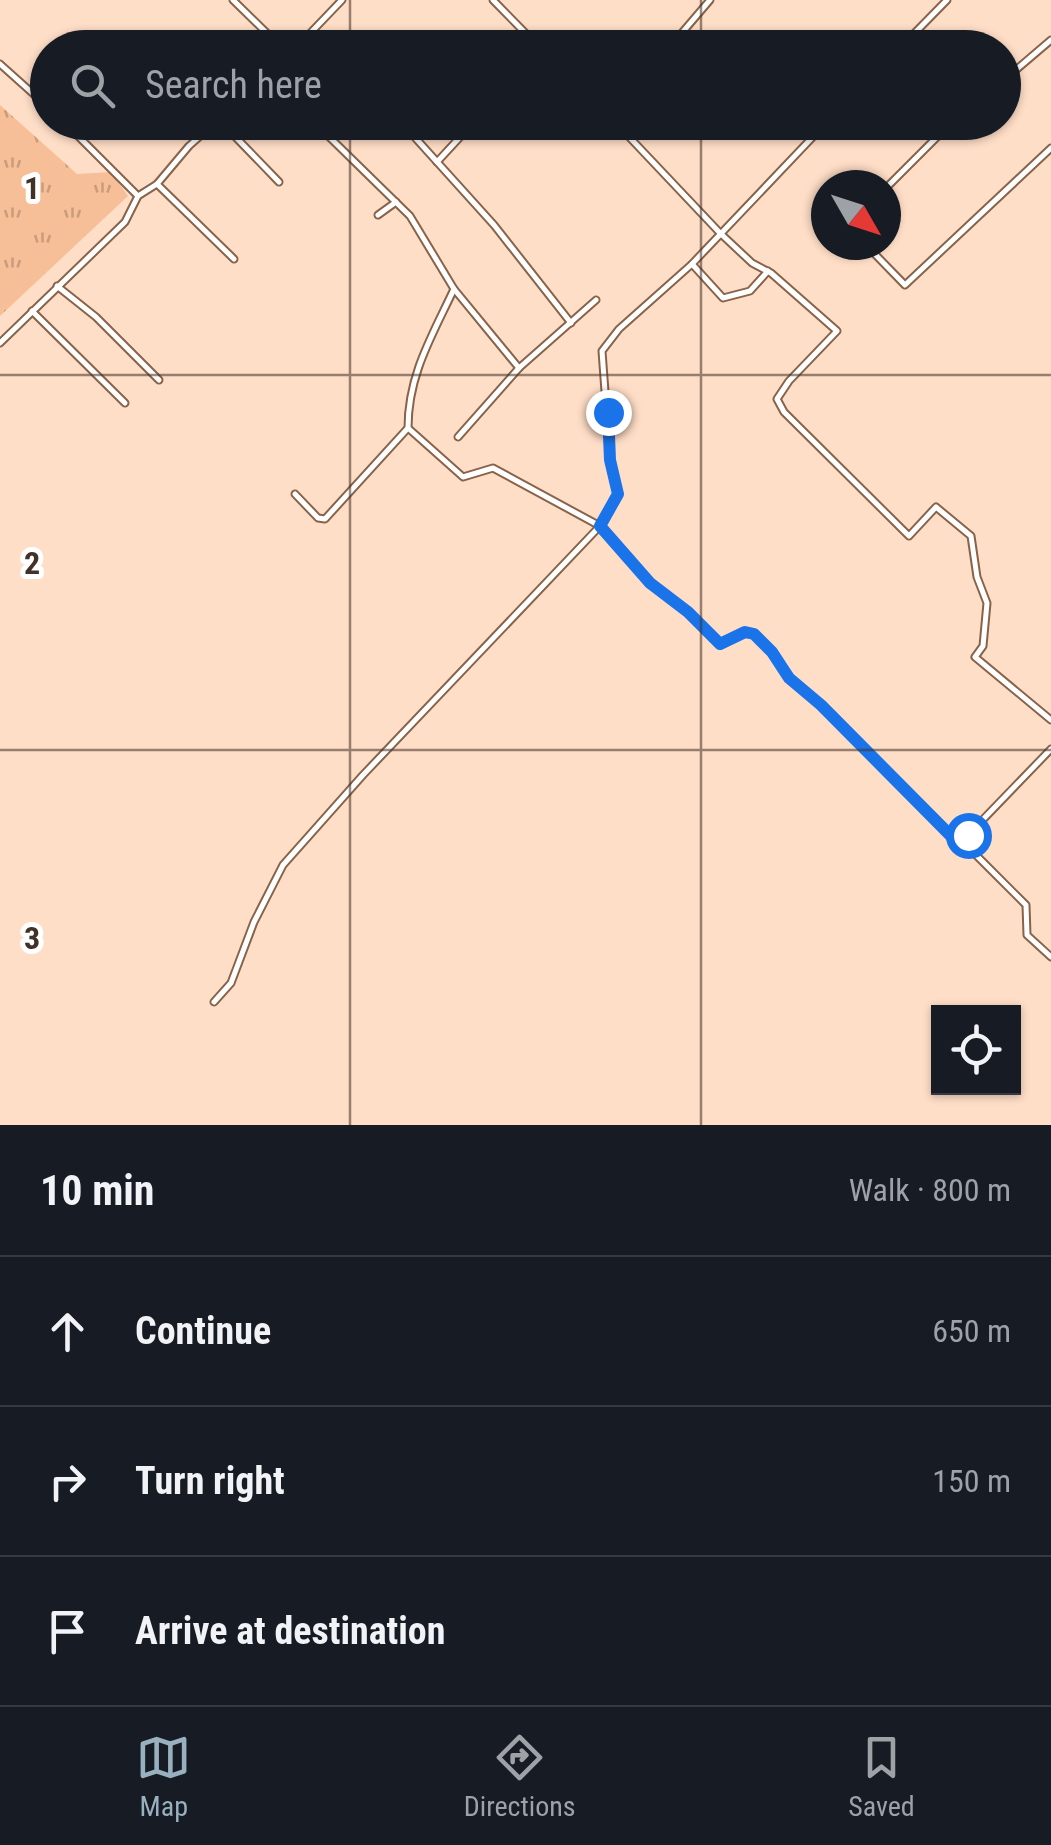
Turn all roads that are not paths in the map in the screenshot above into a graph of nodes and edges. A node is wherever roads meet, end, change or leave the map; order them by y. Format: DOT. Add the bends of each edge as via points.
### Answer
graph roads {
  1 [pos="233,0"];
  2 [pos="328,0"];
  3 [pos="342,0"];
  4 [pos="493,0"];
  5 [pos="710,0"];
  6 [pos="947,0"];
  7 [pos="335,8"];
  8 [pos="264,30"];
  9 [pos="314,30"];
  10 [pos="522,30"];
  11 [pos="684,30"];
  12 [pos="918,30"];
  13 [pos="1051,40"];
  14 [pos="0,64"];
  15 [pos="1021,66"];
  16 [pos="30,91"];
  17 [pos="82,140"];
  18 [pos="196,140"];
  19 [pos="236,140"];
  20 [pos="332,140"];
  21 [pos="417,140"];
  22 [pos="457,140"];
  23 [pos="633,140"];
  24 [pos="809,140"];
  25 [pos="934,140"];
  26 [pos="1051,148"];
  27 [pos="437,162"];
  28 [pos="901,173"];
  29 [pos="279,182"];
  30 [pos="157,184"];
  31 [pos="138,196"];
  32 [pos="396,202"];
  33 [pos="378,215"];
  34 [pos="720,232"];
  35 [pos="234,259"];
  36 [pos="881,260"];
  37 [pos="692,264"];
  38 [pos="768,271"];
  39 [pos="57,286"];
  40 [pos="454,289"];
  41 [pos="596,300"];
  42 [pos="32,311"];
  43 [pos="571,323"];
  44 [pos="0,344"];
  45 [pos="519,368"];
  46 [pos="160,380"];
  47 [pos="125,403"];
  48 [pos="408,428"];
  49 [pos="458,437"];
  50 [pos="295,494"];
  51 [pos="600,526"];
  52 [pos="1051,720"];
  53 [pos="1051,748"];
  54 [pos="959,838"];
  55 [pos="1051,958"];
  56 [pos="214,1002"];
  1 -- 8 [label="street"];
  2 -- 7 [label="street"];
  3 -- 7 [label="street"];
  4 -- 10 [label="street"];
  5 -- 11 [label="street"];
  6 -- 12 [label="street"];
  7 -- 9 [label="street"];
  13 -- 15 [label="street"];
  14 -- 16 [label="street"];
  17 -- 31 [label="street"];
  18 -- 30 [label="street"];
  19 -- 29 [label="street"];
  20 -- 32 [label="street"];
  21 -- 27 [label="street"];
  22 -- 27 [label="street"];
  23 -- 34 [label="street"];
  24 -- 34 [label="street"];
  25 -- 28 [label="street"];
  26 -- 36 [label="street" via="905,285"];
  27 -- 43 [label="street"];
  30 -- 31 [label="street"];
  30 -- 35 [label="street"];
  31 -- 39 [label="street" via="124,222"];
  32 -- 33 [label="street"];
  32 -- 40 [label="street"];
  34 -- 37 [label="street"];
  34 -- 38 [label="street"];
  37 -- 38 [label="street" via="722,298 750,290"];
  37 -- 51 [label="street" via="602,351 618,494"];
  38 -- 52 [label="street" via="837,331 777,399 784,412 909,536 936,507 970,536 987,603 984,646 975,657"];
  39 -- 42 [label="street"];
  39 -- 46 [label="street"];
  40 -- 45 [label="street"];
  40 -- 48 [label="street" via="408,396"];
  41 -- 43 [label="street"];
  42 -- 44 [label="street"];
  42 -- 47 [label="street"];
  43 -- 45 [label="street"];
  45 -- 49 [label="street"];
  48 -- 50 [label="street" via="325,520"];
  48 -- 51 [label="street" via="463,478 493,468"];
  51 -- 54 [label="street" via="650,583 720,644 754,634 789,678"];
  51 -- 56 [label="street" via="283,865 231,983"];
  53 -- 54 [label="street"];
  54 -- 55 [label="street" via="1026,905 1027,934"];
}
